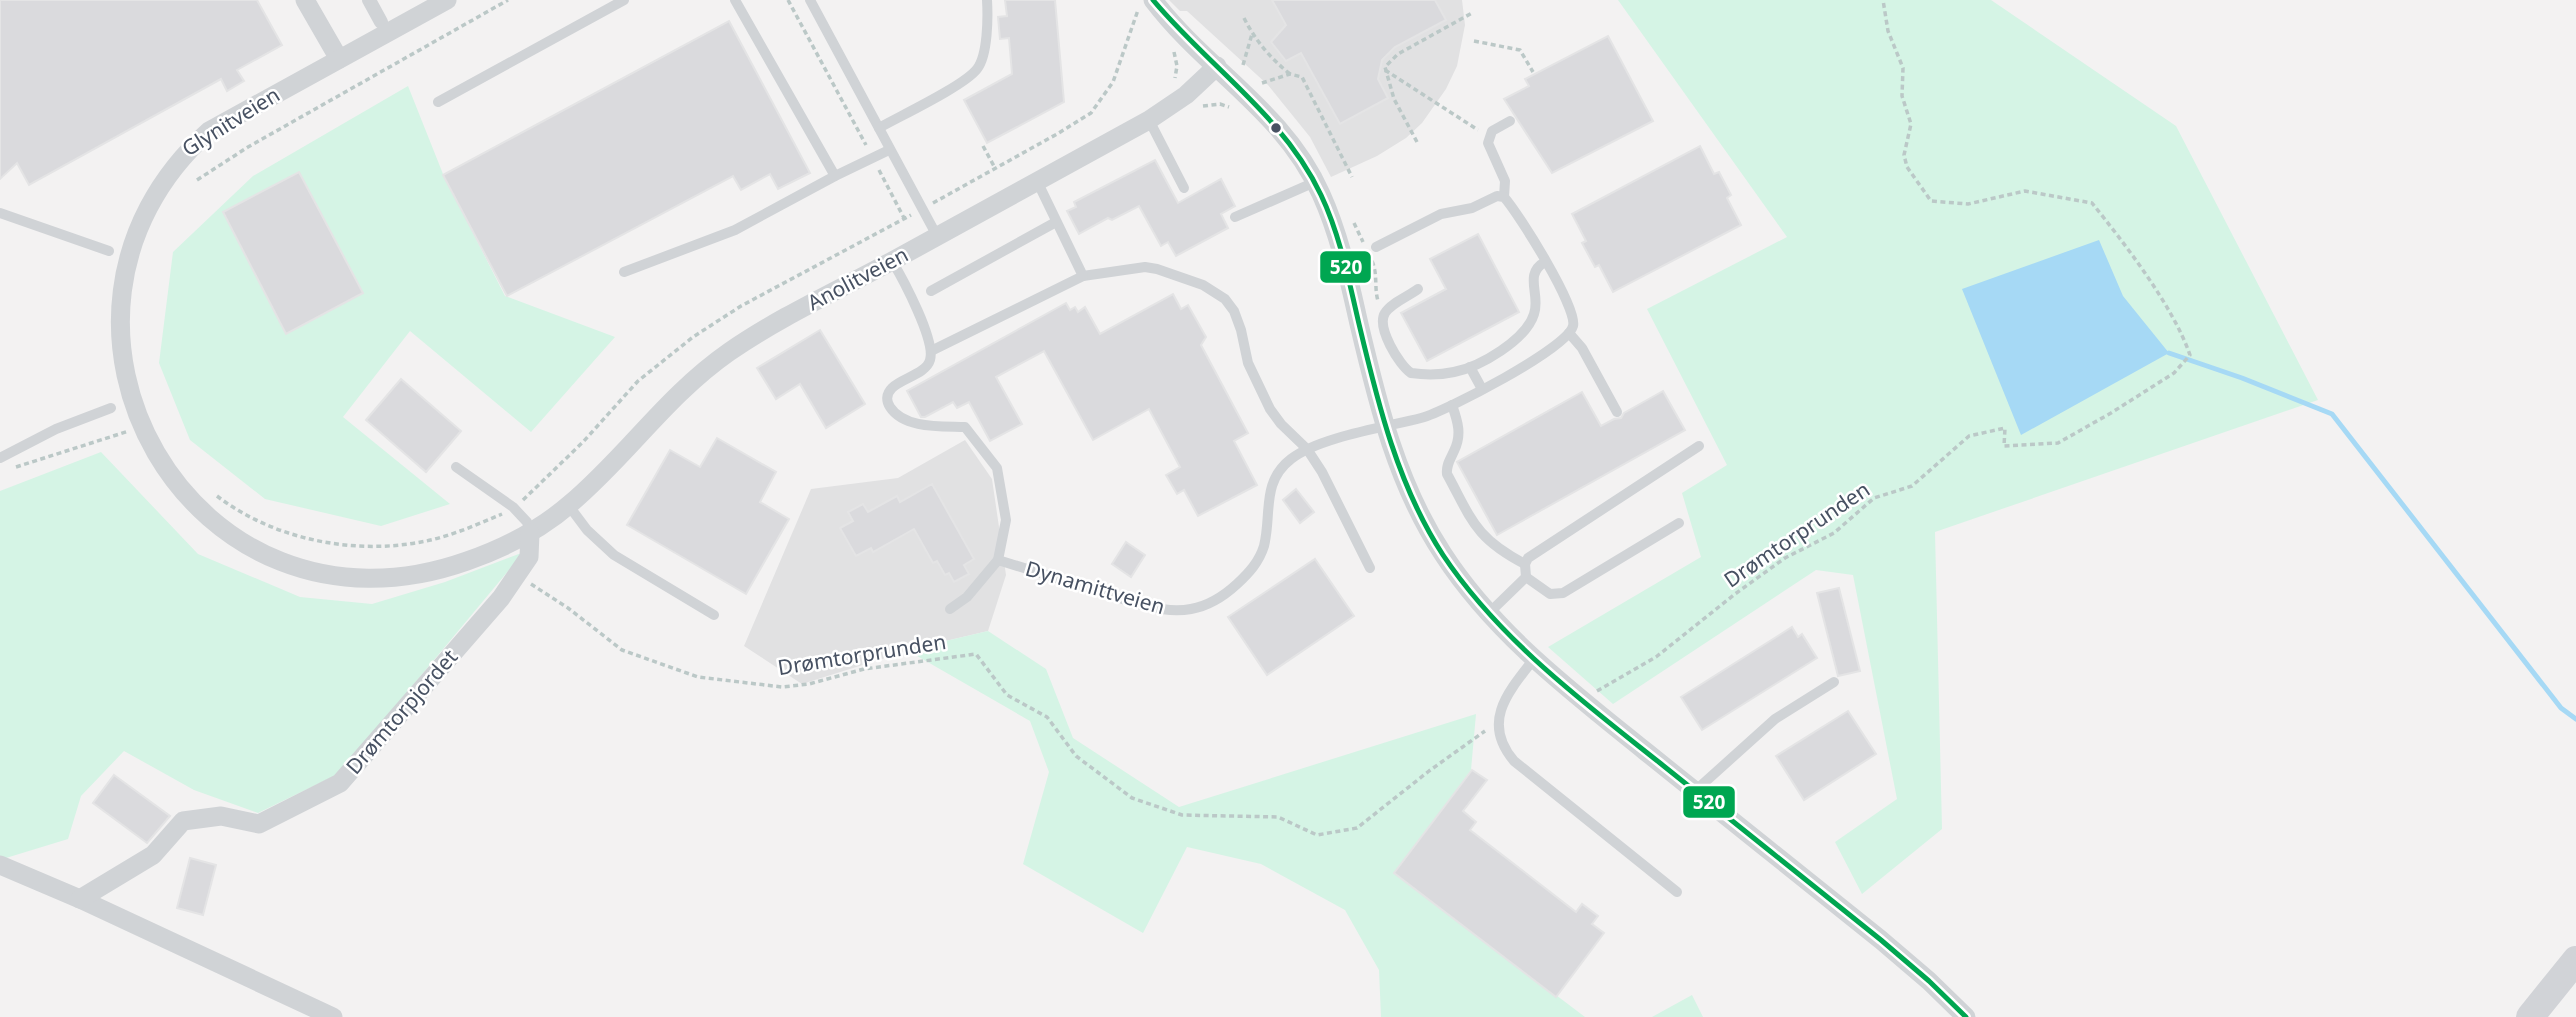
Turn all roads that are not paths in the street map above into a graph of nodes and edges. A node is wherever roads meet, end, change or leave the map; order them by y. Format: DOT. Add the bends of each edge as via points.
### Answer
graph roads {
  1 [pos="305,0"];
  2 [pos="369,0"];
  3 [pos="447,0"];
  4 [pos="624,0"];
  5 [pos="735,0"];
  6 [pos="810,0"];
  7 [pos="987,0"];
  8 [pos="1146,4"];
  9 [pos="381,22"];
  10 [pos="339,59"];
  11 [pos="1217,66"];
  12 [pos="438,102"];
  13 [pos="1149,120"];
  14 [pos="1510,121"];
  15 [pos="879,128"];
  16 [pos="889,150"];
  17 [pos="835,176"];
  18 [pos="1037,181"];
  19 [pos="1315,183"];
  20 [pos="1184,188"];
  21 [pos="1504,197"];
  22 [pos="0,213"];
  23 [pos="127,214"];
  24 [pos="1235,217"];
  25 [pos="1056,222"];
  26 [pos="937,236"];
  27 [pos="1376,247"];
  28 [pos="109,251"];
  29 [pos="892,261"];
  30 [pos="1545,262"];
  31 [pos="624,272"];
  32 [pos="1083,276"];
  33 [pos="1418,289"];
  34 [pos="931,291"];
  35 [pos="1569,333"];
  36 [pos="931,351"];
  37 [pos="1470,366"];
  38 [pos="104,388"];
  39 [pos="1482,389"];
  40 [pos="1452,405"];
  41 [pos="1617,412"];
  42 [pos="121,421"];
  43 [pos="1384,425"];
  44 [pos="1699,446"];
  45 [pos="1307,449"];
  46 [pos="0,458"];
  47 [pos="140,461"];
  48 [pos="456,467"];
  49 [pos="569,506"];
  50 [pos="1679,523"];
  51 [pos="530,533"];
  52 [pos="998,560"];
  53 [pos="1525,564"];
  54 [pos="1370,568"];
  55 [pos="1525,577"];
  56 [pos="950,609"];
  57 [pos="1488,614"];
  58 [pos="714,615"];
  59 [pos="1534,659"];
  60 [pos="1834,682"];
  61 [pos="1695,791"];
  62 [pos="0,865"];
  63 [pos="1676,892"];
  64 [pos="80,899"];
  65 [pos="2576,960"];
  66 [pos="333,1017"];
  67 [pos="1966,1017"];
  68 [pos="2530,1017"];
  1 -- 10 [label="street"];
  2 -- 9 [label="street"];
  3 -- 10 [label="street, Glynitveien"];
  4 -- 12 [label="lane"];
  5 -- 17 [label="lane"];
  6 -- 15 [label="lane"];
  7 -- 15 [label="lane" via="978,69"];
  8 -- 11 [label="street"];
  10 -- 23 [label="street, Glynitveien" via="209,131 159,173"];
  11 -- 13 [label="street, Anolitveien"];
  11 -- 19 [label="street" via="1255,90"];
  13 -- 18 [label="street, Anolitveien"];
  13 -- 20 [label="lane"];
  14 -- 21 [label="lane" via="1489,137 1489,148 1505,181"];
  15 -- 16 [label="lane"];
  16 -- 17 [label="lane"];
  16 -- 26 [label="lane"];
  17 -- 31 [label="lane" via="735,230"];
  18 -- 25 [label="lane"];
  18 -- 26 [label="street, Anolitveien"];
  19 -- 24 [label="lane"];
  19 -- 43 [label="street" via="1338,239"];
  21 -- 27 [label="lane" via="1441,214"];
  21 -- 30 [label="lane"];
  22 -- 28 [label="lane"];
  25 -- 32 [label="lane"];
  25 -- 34 [label="lane"];
  26 -- 29 [label="street, Anolitveien"];
  29 -- 36 [label="lane"];
  29 -- 49 [label="street, Anolitveien" via="710,366"];
  30 -- 35 [label="lane" via="1573,317"];
  30 -- 37 [label="lane" via="1534,271 1535,312 1528,328 1512,343"];
  32 -- 36 [label="lane"];
  32 -- 45 [label="lane" via="1145,267 1218,292 1234,311 1248,363 1270,409"];
  33 -- 37 [label="lane" via="1383,316 1396,357 1411,373 1427,375"];
  35 -- 39 [label="lane, Dynamittveien" via="1546,353"];
  35 -- 41 [label="lane"];
  36 -- 52 [label="lane, Dynamittveien" via="928,365 892,388 888,403 900,418 912,422 965,427 997,468 1006,520"];
  37 -- 39 [label="lane"];
  38 -- 42 [label="street"];
  39 -- 40 [label="lane, Dynamittveien"];
  40 -- 43 [label="lane, Dynamittveien"];
  40 -- 53 [label="lane" via="1459,431 1447,474 1476,528 1504,553"];
  42 -- 46 [label="lane" via="56,429"];
  43 -- 45 [label="lane, Dynamittveien"];
  43 -- 57 [label="street" via="1402,477 1429,531"];
  44 -- 53 [label="lane"];
  45 -- 52 [label="lane, Dynamittveien" via="1283,466 1270,487 1266,535 1256,565 1227,594 1194,609 1139,604"];
  45 -- 54 [label="lane"];
  47 -- 51 [label="street" via="178,506 218,536 272,561 314,573 366,578 426,573 468,561"];
  48 -- 51 [label="lane" via="513,508 527,522"];
  49 -- 51 [label="street, Anolitveien"];
  49 -- 58 [label="lane" via="614,555"];
  50 -- 55 [label="lane" via="1563,593 1550,594"];
  51 -- 64 [label="street, Drømtorpjordet" via="529,557 501,597 340,783 259,824 221,816 183,821 153,856"];
  52 -- 56 [label="lane, Dynamittveien" via="967,597"];
  53 -- 55 [label="lane"];
  55 -- 57 [label="lane"];
  57 -- 59 [label="street"];
  59 -- 61 [label="street"];
  59 -- 63 [label="lane" via="1506,697 1498,722 1501,742 1514,761"];
  60 -- 61 [label="lane" via="1775,719"];
  61 -- 67 [label="street" via="1899,954"];
  62 -- 64 [label="street"];
  64 -- 66 [label="street"];
  65 -- 68 [label="main road"];
}
